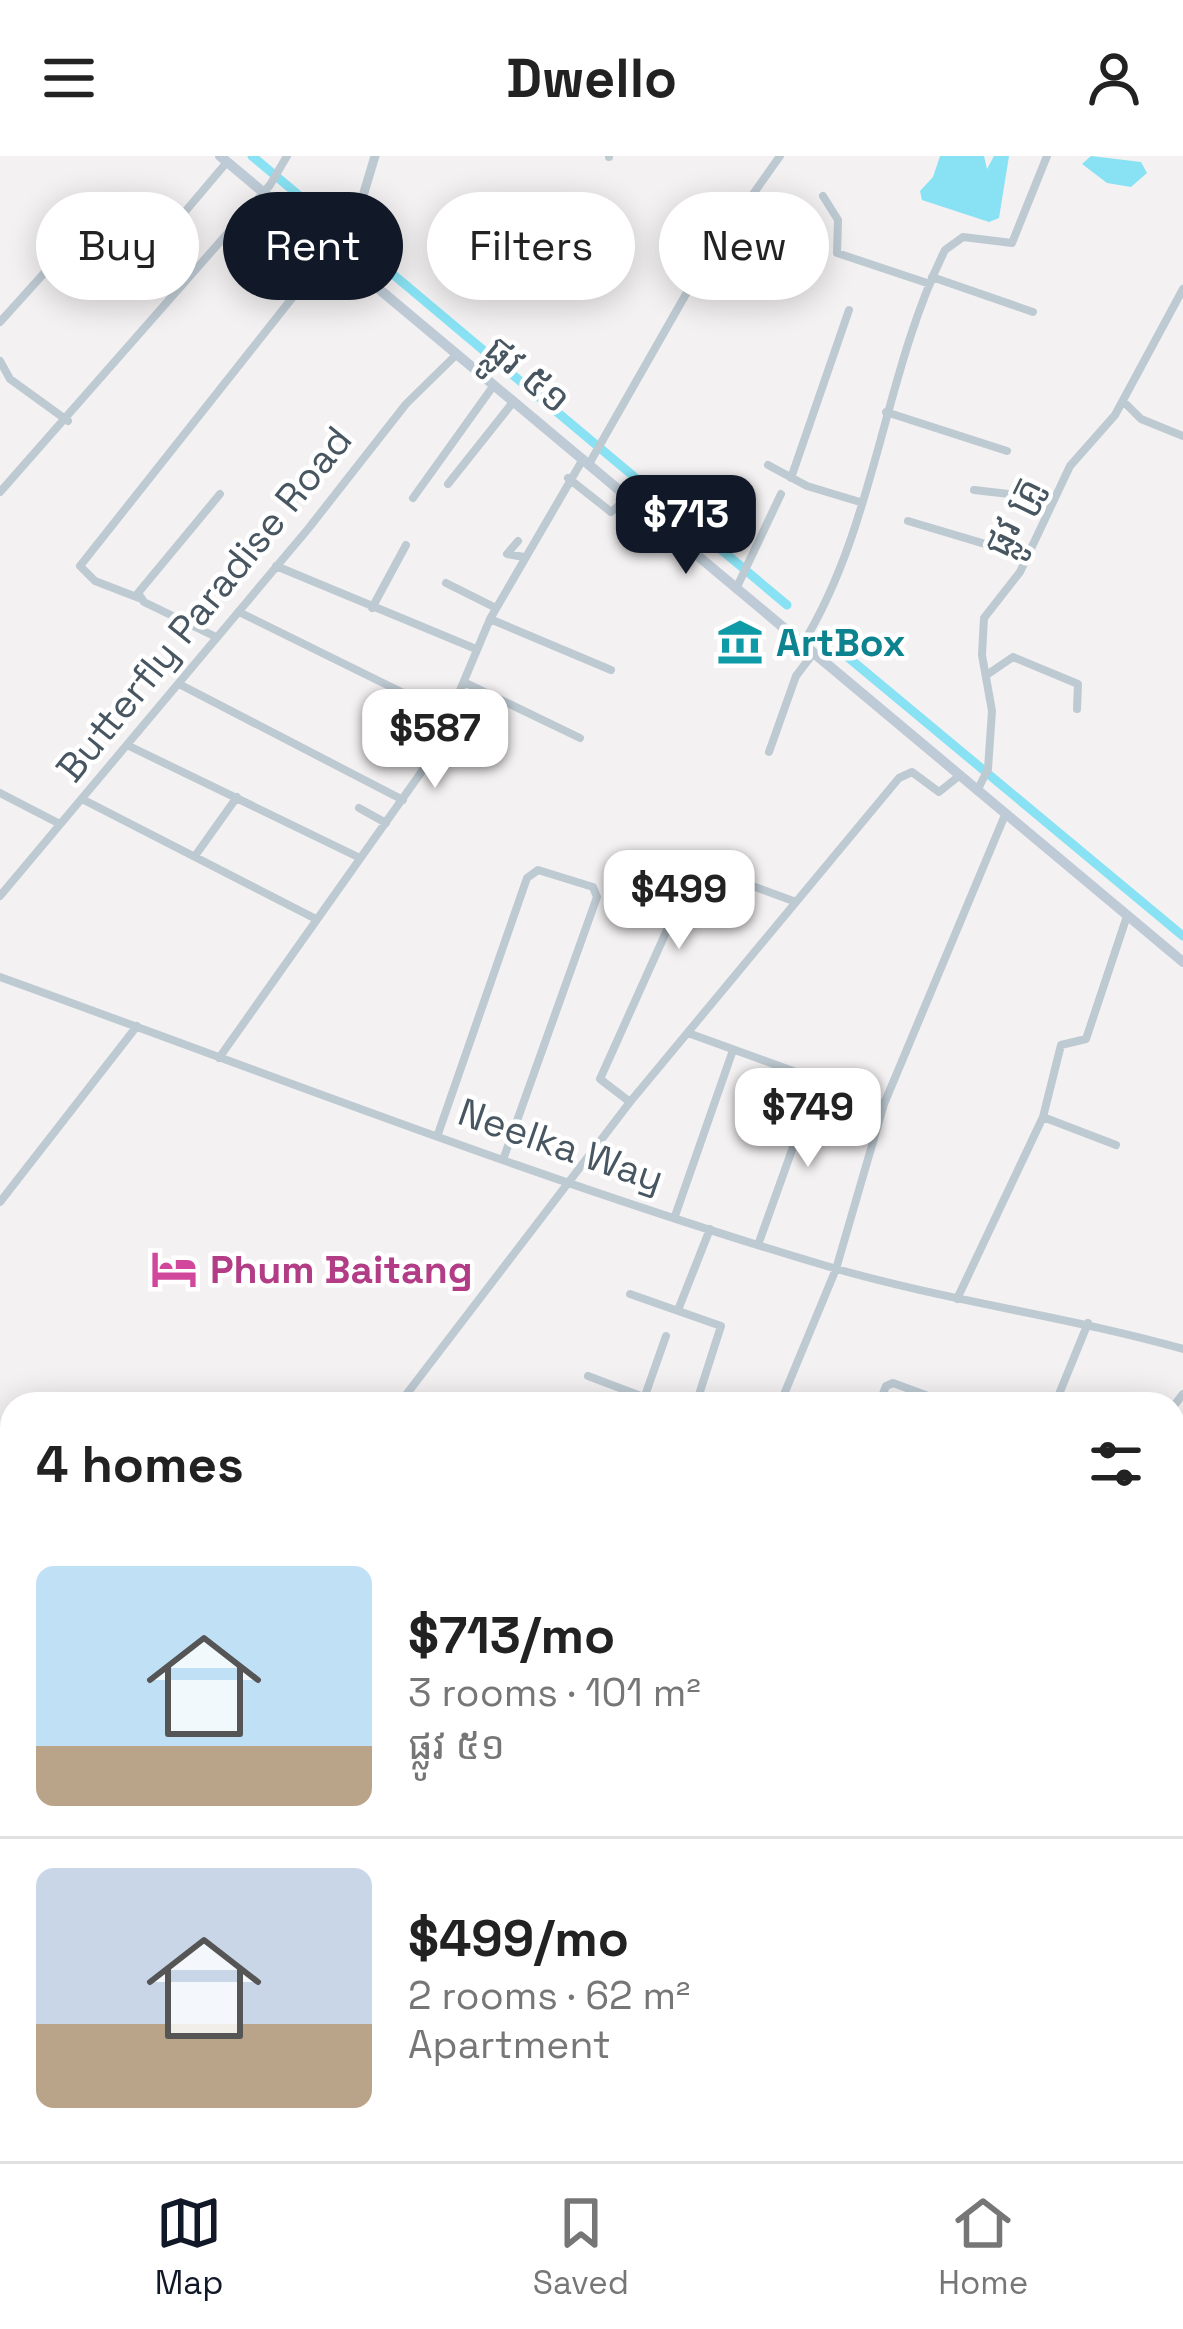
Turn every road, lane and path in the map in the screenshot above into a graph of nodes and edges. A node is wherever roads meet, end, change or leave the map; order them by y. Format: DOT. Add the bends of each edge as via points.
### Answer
graph roads {
  1 [pos="287,156"];
  2 [pos="376,156"];
  3 [pos="779,156"];
  4 [pos="1047,156"];
  5 [pos="224,159"];
  6 [pos="267,189"];
  7 [pos="199,192"];
  8 [pos="270,192"];
  9 [pos="366,192"];
  10 [pos="829,205"];
  11 [pos="931,281"];
  12 [pos="36,282"];
  13 [pos="1183,289"];
  14 [pos="291,300"];
  15 [pos="387,300"];
  16 [pos="849,310"];
  17 [pos="1033,313"];
  18 [pos="0,322"];
  19 [pos="450,361"];
  20 [pos="0,364"];
  21 [pos="488,392"];
  22 [pos="1122,401"];
  23 [pos="508,408"];
  24 [pos="886,412"];
  25 [pos="68,421"];
  26 [pos="1183,436"];
  27 [pos="1007,451"];
  28 [pos="768,465"];
  29 [pos="581,466"];
  30 [pos="791,478"];
  31 [pos="448,484"];
  32 [pos="974,490"];
  33 [pos="0,492"];
  34 [pos="220,494"];
  35 [pos="781,494"];
  36 [pos="413,498"];
  37 [pos="1053,499"];
  38 [pos="860,502"];
  39 [pos="622,504"];
  40 [pos="908,521"];
  41 [pos="518,541"];
  42 [pos="406,545"];
  43 [pos="525,557"];
  44 [pos="1028,557"];
  45 [pos="276,566"];
  46 [pos="446,583"];
  47 [pos="738,585"];
  48 [pos="140,598"];
  49 [pos="373,608"];
  50 [pos="496,608"];
  51 [pos="239,612"];
  52 [pos="490,619"];
  53 [pos="216,637"];
  54 [pos="476,649"];
  55 [pos="805,658"];
  56 [pos="611,670"];
  57 [pos="987,675"];
  58 [pos="466,683"];
  59 [pos="179,684"];
  60 [pos="1077,709"];
  61 [pos="452,716"];
  62 [pos="580,738"];
  63 [pos="127,745"];
  64 [pos="769,752"];
  65 [pos="959,776"];
  66 [pos="979,787"];
  67 [pos="0,793"];
  68 [pos="237,797"];
  69 [pos="82,800"];
  70 [pos="403,800"];
  71 [pos="359,808"];
  72 [pos="1005,815"];
  73 [pos="386,823"];
  74 [pos="61,824"];
  75 [pos="195,856"];
  76 [pos="360,858"];
  77 [pos="0,896"];
  78 [pos="796,902"];
  79 [pos="1127,916"];
  80 [pos="314,918"];
  81 [pos="1183,962"];
  82 [pos="0,977"];
  83 [pos="136,1026"];
  84 [pos="688,1033"];
  85 [pos="733,1051"];
  86 [pos="219,1058"];
  87 [pos="817,1080"];
  88 [pos="630,1102"];
  89 [pos="884,1104"];
  90 [pos="1043,1118"];
  91 [pos="438,1134"];
  92 [pos="1116,1145"];
  93 [pos="504,1157"];
  94 [pos="568,1180"];
  95 [pos="0,1202"];
  96 [pos="675,1216"];
  97 [pos="710,1228"];
  98 [pos="758,1245"];
  99 [pos="836,1269"];
  100 [pos="630,1294"];
  101 [pos="958,1298"];
  102 [pos="678,1310"];
  103 [pos="1088,1322"];
  104 [pos="666,1336"];
  105 [pos="1183,1349"];
  106 [pos="588,1376"];
  107 [pos="408,1392"];
  108 [pos="625,1392"];
  109 [pos="646,1392"];
  110 [pos="700,1392"];
  111 [pos="785,1392"];
  112 [pos="884,1392"];
  113 [pos="917,1392"];
  114 [pos="1060,1392"];
  1 -- 6 [label="street"];
  2 -- 9 [label="street"];
  3 -- 29 [label="street" via="681,300 604,443"];
  4 -- 11 [label="street" via="1012,243 954,239"];
  5 -- 6 [label="main road, ផ្លូវ ៥១"];
  5 -- 7 [label="street"];
  6 -- 8 [label="main road, ផ្លូវ ៥១"];
  6 -- 25 [label="street"];
  10 -- 11 [label="street" via="837,216 837,254"];
  11 -- 17 [label="street"];
  11 -- 24 [label="street"];
  12 -- 18 [label="street"];
  13 -- 22 [label="street, ផ្លូវ គ្រូ"];
  14 -- 48 [label="street" via="80,566 95,581"];
  15 -- 19 [label="main road, ផ្លូវ ៥១"];
  16 -- 30 [label="street"];
  19 -- 21 [label="main road, ផ្លូវ ៥១"];
  19 -- 45 [label="street, Butterfly Paradise Road"];
  20 -- 25 [label="street"];
  21 -- 23 [label="main road, ផ្លូវ ៥១"];
  21 -- 36 [label="street"];
  22 -- 26 [label="street" via="1141,419"];
  22 -- 37 [label="street, ផ្លូវ គ្រូ"];
  23 -- 29 [label="main road, ផ្លូវ ៥១"];
  23 -- 31 [label="street"];
  24 -- 27 [label="street"];
  24 -- 38 [label="street"];
  25 -- 33 [label="street"];
  28 -- 30 [label="street"];
  29 -- 39 [label="main road, ផ្លូវ ៥១"];
  29 -- 39 [label="street" via="607,510"];
  29 -- 43 [label="street"];
  30 -- 38 [label="street"];
  32 -- 37 [label="street"];
  34 -- 48 [label="street" via="143,582"];
  35 -- 47 [label="street"];
  37 -- 44 [label="street, ផ្លូវ គ្រូ"];
  38 -- 55 [label="street"];
  39 -- 47 [label="main road, ផ្លូវ ៥១"];
  40 -- 44 [label="street"];
  41 -- 43 [label="street" via="507,554"];
  42 -- 49 [label="street"];
  43 -- 50 [label="street"];
  44 -- 57 [label="street, ផ្លូវ គ្រូ" via="984,618"];
  45 -- 49 [label="street"];
  45 -- 51 [label="street, Butterfly Paradise Road"];
  46 -- 50 [label="street"];
  47 -- 55 [label="main road, ផ្លូវ ៥១"];
  48 -- 53 [label="street"];
  49 -- 54 [label="street"];
  50 -- 52 [label="street"];
  51 -- 53 [label="street, Butterfly Paradise Road"];
  51 -- 61 [label="street"];
  52 -- 54 [label="street"];
  52 -- 56 [label="street"];
  53 -- 59 [label="street, Butterfly Paradise Road"];
  54 -- 58 [label="street"];
  55 -- 64 [label="street"];
  55 -- 65 [label="main road, ផ្លូវ ៥១"];
  57 -- 60 [label="street" via="1013,657 1054,670 1078,684"];
  57 -- 66 [label="street, ផ្លូវ គ្រូ" via="988,769"];
  58 -- 61 [label="street"];
  58 -- 62 [label="street"];
  59 -- 63 [label="street, Butterfly Paradise Road"];
  59 -- 70 [label="street"];
  61 -- 70 [label="street"];
  63 -- 68 [label="street"];
  63 -- 69 [label="street, Butterfly Paradise Road"];
  65 -- 66 [label="main road, ផ្លូវ ៥១"];
  65 -- 78 [label="street" via="939,793 905,774"];
  66 -- 72 [label="main road, ផ្លូវ ៥១"];
  67 -- 74 [label="street"];
  68 -- 75 [label="street"];
  68 -- 76 [label="street"];
  69 -- 74 [label="street, Butterfly Paradise Road"];
  69 -- 75 [label="street"];
  70 -- 73 [label="street"];
  71 -- 73 [label="street"];
  72 -- 79 [label="main road, ផ្លូវ ៥១"];
  72 -- 89 [label="street"];
  73 -- 76 [label="street"];
  74 -- 77 [label="street, Butterfly Paradise Road"];
  75 -- 80 [label="street"];
  76 -- 80 [label="street"];
  78 -- 84 [label="street"];
  78 -- 88 [label="street" via="694,870 602,1074 603,1084"];
  79 -- 81 [label="main road, ផ្លូវ ៥១"];
  79 -- 90 [label="street" via="1086,1039 1059,1048"];
  80 -- 86 [label="street"];
  82 -- 83 [label="street, Neelka Way"];
  83 -- 86 [label="street, Neelka Way"];
  83 -- 95 [label="street"];
  84 -- 85 [label="street"];
  84 -- 88 [label="street"];
  85 -- 87 [label="street"];
  85 -- 96 [label="street"];
  86 -- 91 [label="street, Neelka Way"];
  87 -- 89 [label="street"];
  87 -- 98 [label="street"];
  88 -- 94 [label="street"];
  89 -- 99 [label="street"];
  90 -- 92 [label="street"];
  90 -- 101 [label="street"];
  91 -- 93 [label="street, Neelka Way"];
  91 -- 93 [label="street" via="527,878 538,870 593,887 597,898"];
  93 -- 94 [label="street, Neelka Way"];
  94 -- 96 [label="street, Neelka Way"];
  94 -- 107 [label="street"];
  96 -- 97 [label="street, Neelka Way"];
  97 -- 98 [label="street, Neelka Way"];
  97 -- 102 [label="street"];
  98 -- 99 [label="street, Neelka Way"];
  99 -- 101 [label="street, Neelka Way"];
  99 -- 111 [label="street"];
  100 -- 102 [label="street"];
  101 -- 103 [label="street, Neelka Way"];
  102 -- 110 [label="street" via="722,1329"];
  103 -- 105 [label="street, Neelka Way"];
  103 -- 114 [label="street"];
  104 -- 109 [label="street"];
  106 -- 108 [label="street"];
  112 -- 113 [label="street" via="893,1383"];
}
